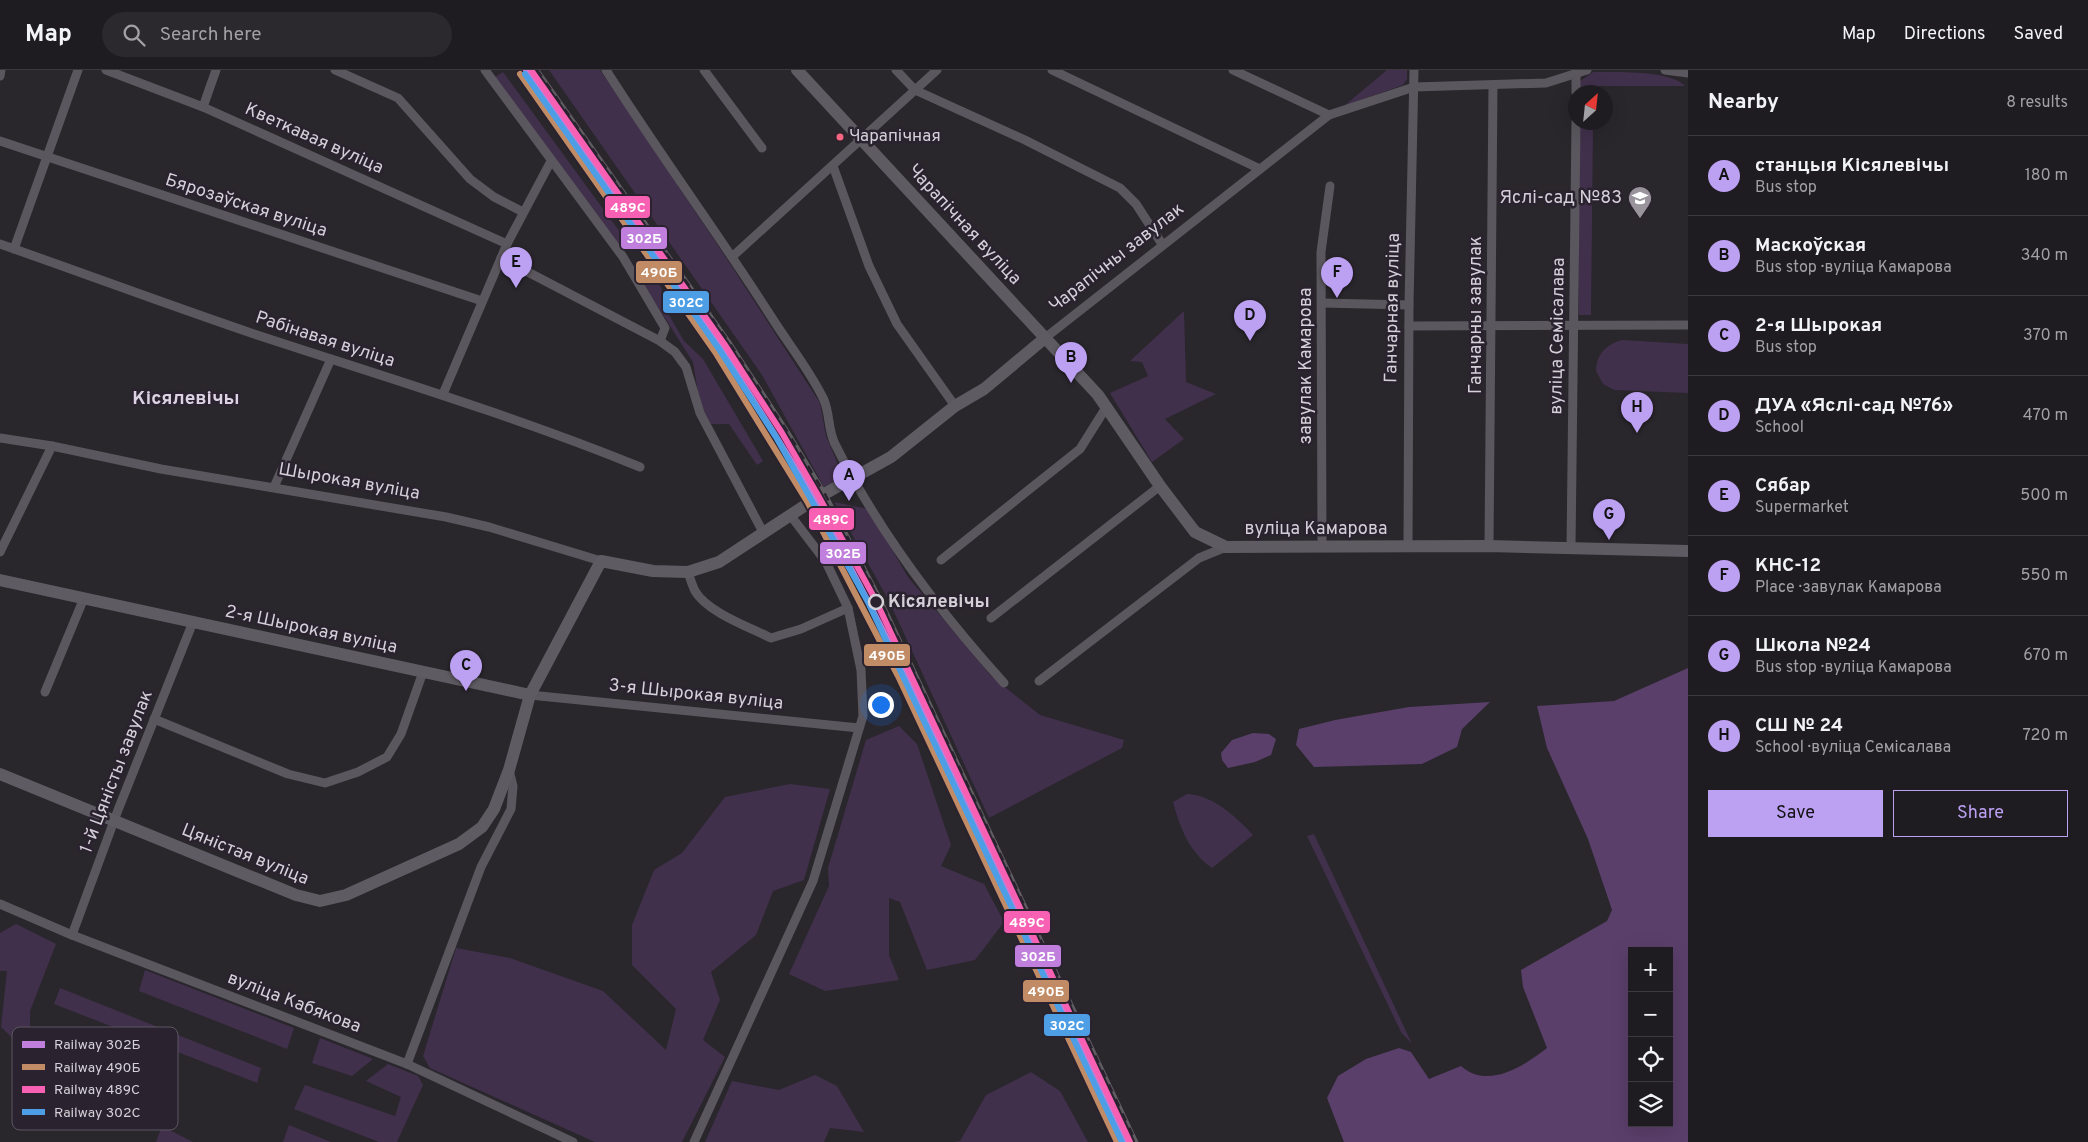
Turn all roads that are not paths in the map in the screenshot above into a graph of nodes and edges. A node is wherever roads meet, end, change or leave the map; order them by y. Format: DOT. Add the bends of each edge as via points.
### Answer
graph roads {
  1 [pos="1,70"];
  2 [pos="78,70"];
  3 [pos="106,70"];
  4 [pos="216,70"];
  5 [pos="335,70"];
  6 [pos="485,70"];
  7 [pos="606,70"];
  8 [pos="704,70"];
  9 [pos="797,70"];
  10 [pos="896,70"];
  11 [pos="937,70"];
  12 [pos="1052,70"];
  13 [pos="1233,70"];
  14 [pos="1414,70"];
  15 [pos="1587,70"];
  16 [pos="1665,70"];
  17 [pos="1576,73"];
  18 [pos="1688,73"];
  19 [pos="0,76"];
  20 [pos="1493,85"];
  21 [pos="1414,87"];
  22 [pos="915,90"];
  23 [pos="203,107"];
  24 [pos="1329,115"];
  25 [pos="1576,130"];
  26 [pos="861,140"];
  27 [pos="0,141"];
  28 [pos="762,148"];
  29 [pos="48,158"];
  30 [pos="551,161"];
  31 [pos="833,166"];
  32 [pos="1260,169"];
  33 [pos="1330,186"];
  34 [pos="523,212"];
  35 [pos="0,244"];
  36 [pos="507,244"];
  37 [pos="1162,244"];
  38 [pos="14,249"];
  39 [pos="733,256"];
  40 [pos="501,258"];
  41 [pos="482,301"];
  42 [pos="1322,303"];
  43 [pos="1409,305"];
  44 [pos="1575,325"];
  45 [pos="1688,325"];
  46 [pos="1409,326"];
  47 [pos="1492,326"];
  48 [pos="1045,338"];
  49 [pos="660,341"];
  50 [pos="331,359"];
  51 [pos="443,394"];
  52 [pos="955,406"];
  53 [pos="1107,406"];
  54 [pos="0,438"];
  55 [pos="52,446"];
  56 [pos="640,467"];
  57 [pos="854,479"];
  58 [pos="1160,486"];
  59 [pos="274,487"];
  60 [pos="791,516"];
  61 [pos="764,534"];
  62 [pos="1322,546"];
  63 [pos="1408,546"];
  64 [pos="1489,546"];
  65 [pos="1226,547"];
  66 [pos="1571,549"];
  67 [pos="0,552"];
  68 [pos="1688,552"];
  69 [pos="941,560"];
  70 [pos="601,562"];
  71 [pos="688,572"];
  72 [pos="0,580"];
  73 [pos="84,598"];
  74 [pos="848,608"];
  75 [pos="992,618"];
  76 [pos="193,622"];
  77 [pos="423,672"];
  78 [pos="1039,681"];
  79 [pos="1004,683"];
  80 [pos="45,692"];
  81 [pos="530,695"];
  82 [pos="154,720"];
  83 [pos="858,728"];
  84 [pos="509,770"];
  85 [pos="0,774"];
  86 [pos="114,821"];
  87 [pos="0,904"];
  88 [pos="72,935"];
  89 [pos="407,1064"];
  90 [pos="573,1142"];
  91 [pos="694,1142"];
  1 -- 19 [label="street"];
  2 -- 29 [label="street"];
  3 -- 23 [label="street, Кветкавая вуліца"];
  4 -- 23 [label="street"];
  5 -- 34 [label="street" via="398,98 470,179 494,197"];
  6 -- 30 [label="street"];
  7 -- 39 [label="street"];
  8 -- 28 [label="street"];
  9 -- 26 [label="street, Чарапічная вуліца"];
  10 -- 22 [label="street"];
  11 -- 22 [label="street"];
  12 -- 32 [label="street"];
  13 -- 24 [label="street"];
  14 -- 21 [label="street, Ганчарная вуліца"];
  15 -- 17 [label="street"];
  16 -- 18 [label="street"];
  17 -- 20 [label="street" via="1546,83"];
  20 -- 21 [label="street"];
  20 -- 47 [label="street, Ганчарны завулак"];
  21 -- 24 [label="street, Чарапічны завулак"];
  21 -- 43 [label="street, Ганчарная вуліца"];
  22 -- 26 [label="street"];
  22 -- 37 [label="street" via="1120,188 1136,204"];
  23 -- 36 [label="street, Кветкавая вуліца"];
  24 -- 32 [label="street, Чарапічны завулак"];
  25 -- 44 [label="street, вуліца Семісалава"];
  26 -- 31 [label="street"];
  26 -- 48 [label="street, Чарапічная вуліца"];
  27 -- 29 [label="street, Бярозаўская вуліца"];
  29 -- 38 [label="street"];
  29 -- 41 [label="street, Бярозаўская вуліца"];
  30 -- 34 [label="street"];
  30 -- 49 [label="street" via="623,257 665,328"];
  31 -- 39 [label="street"];
  31 -- 52 [label="street" via="869,266 897,324"];
  32 -- 37 [label="street, Чарапічны завулак"];
  33 -- 42 [label="street, завулак Камарова" via="1321,252"];
  34 -- 36 [label="street"];
  35 -- 38 [label="street, Рабінавая вуліца"];
  36 -- 40 [label="street"];
  37 -- 48 [label="street, Чарапічны завулак"];
  38 -- 50 [label="street, Рабінавая вуліца"];
  39 -- 57 [label="street" via="825,401 833,442"];
  40 -- 41 [label="street"];
  40 -- 49 [label="street"];
  41 -- 51 [label="street"];
  42 -- 43 [label="street"];
  42 -- 62 [label="street, завулак Камарова"];
  43 -- 46 [label="street, Ганчарная вуліца"];
  44 -- 45 [label="street"];
  44 -- 47 [label="street"];
  44 -- 66 [label="street, вуліца Семісалава"];
  46 -- 47 [label="street"];
  46 -- 63 [label="street, Ганчарная вуліца"];
  47 -- 64 [label="street, Ганчарны завулак"];
  48 -- 52 [label="street, Чарапічны завулак" via="984,389"];
  48 -- 53 [label="street, вуліца Камарова"];
  49 -- 61 [label="street" via="675,352 686,367 700,413"];
  50 -- 51 [label="street, Рабінавая вуліца"];
  50 -- 59 [label="street"];
  51 -- 56 [label="street, Рабінавая вуліца"];
  52 -- 57 [label="street, Чарапічны завулак" via="892,457"];
  53 -- 58 [label="street, вуліца Камарова"];
  53 -- 69 [label="street" via="1080,449"];
  54 -- 55 [label="street, Шырокая вуліца"];
  55 -- 59 [label="street, Шырокая вуліца" via="161,469"];
  55 -- 67 [label="street"];
  57 -- 60 [label="street, Шырокая вуліца"];
  57 -- 79 [label="street" via="928,594"];
  58 -- 65 [label="street, вуліца Камарова" via="1195,532"];
  58 -- 75 [label="street"];
  59 -- 70 [label="street, Шырокая вуліца" via="446,517"];
  60 -- 61 [label="street, Шырокая вуліца"];
  60 -- 74 [label="street" via="826,562"];
  61 -- 71 [label="street, Шырокая вуліца" via="719,562"];
  62 -- 63 [label="street, вуліца Камарова"];
  62 -- 65 [label="street, вуліца Камарова"];
  63 -- 64 [label="street, вуліца Камарова"];
  64 -- 66 [label="street, вуліца Камарова"];
  65 -- 78 [label="street" via="1199,558"];
  66 -- 68 [label="street, вуліца Камарова"];
  70 -- 71 [label="street, Шырокая вуліца"];
  70 -- 81 [label="street, Цяністая вуліца"];
  71 -- 74 [label="street" via="703,601 771,638 801,629"];
  72 -- 73 [label="street, 2-я Шырокая вуліца"];
  73 -- 76 [label="street, 2-я Шырокая вуліца"];
  73 -- 80 [label="street"];
  74 -- 83 [label="street" via="864,699"];
  76 -- 77 [label="street, 2-я Шырокая вуліца"];
  76 -- 82 [label="street, 1-й Цяністы завулак"];
  77 -- 81 [label="street, 2-я Шырокая вуліца"];
  77 -- 82 [label="street" via="401,734 387,757 358,772 324,783 288,774"];
  81 -- 83 [label="street, 3-я Шырокая вуліца"];
  81 -- 84 [label="street, Цяністая вуліца"];
  82 -- 86 [label="street, 1-й Цяністы завулак"];
  83 -- 91 [label="street" via="813,881"];
  84 -- 86 [label="street, Цяністая вуліца" via="494,809 474,834 368,887 327,901 296,895"];
  84 -- 89 [label="street" via="513,786 511,808 481,867"];
  85 -- 86 [label="street, Цяністая вуліца"];
  86 -- 88 [label="street, 1-й Цяністы завулак"];
  87 -- 88 [label="street, вуліца Кабякова"];
  88 -- 89 [label="street, вуліца Кабякова"];
  89 -- 90 [label="street, вуліца Кабякова"];
}
